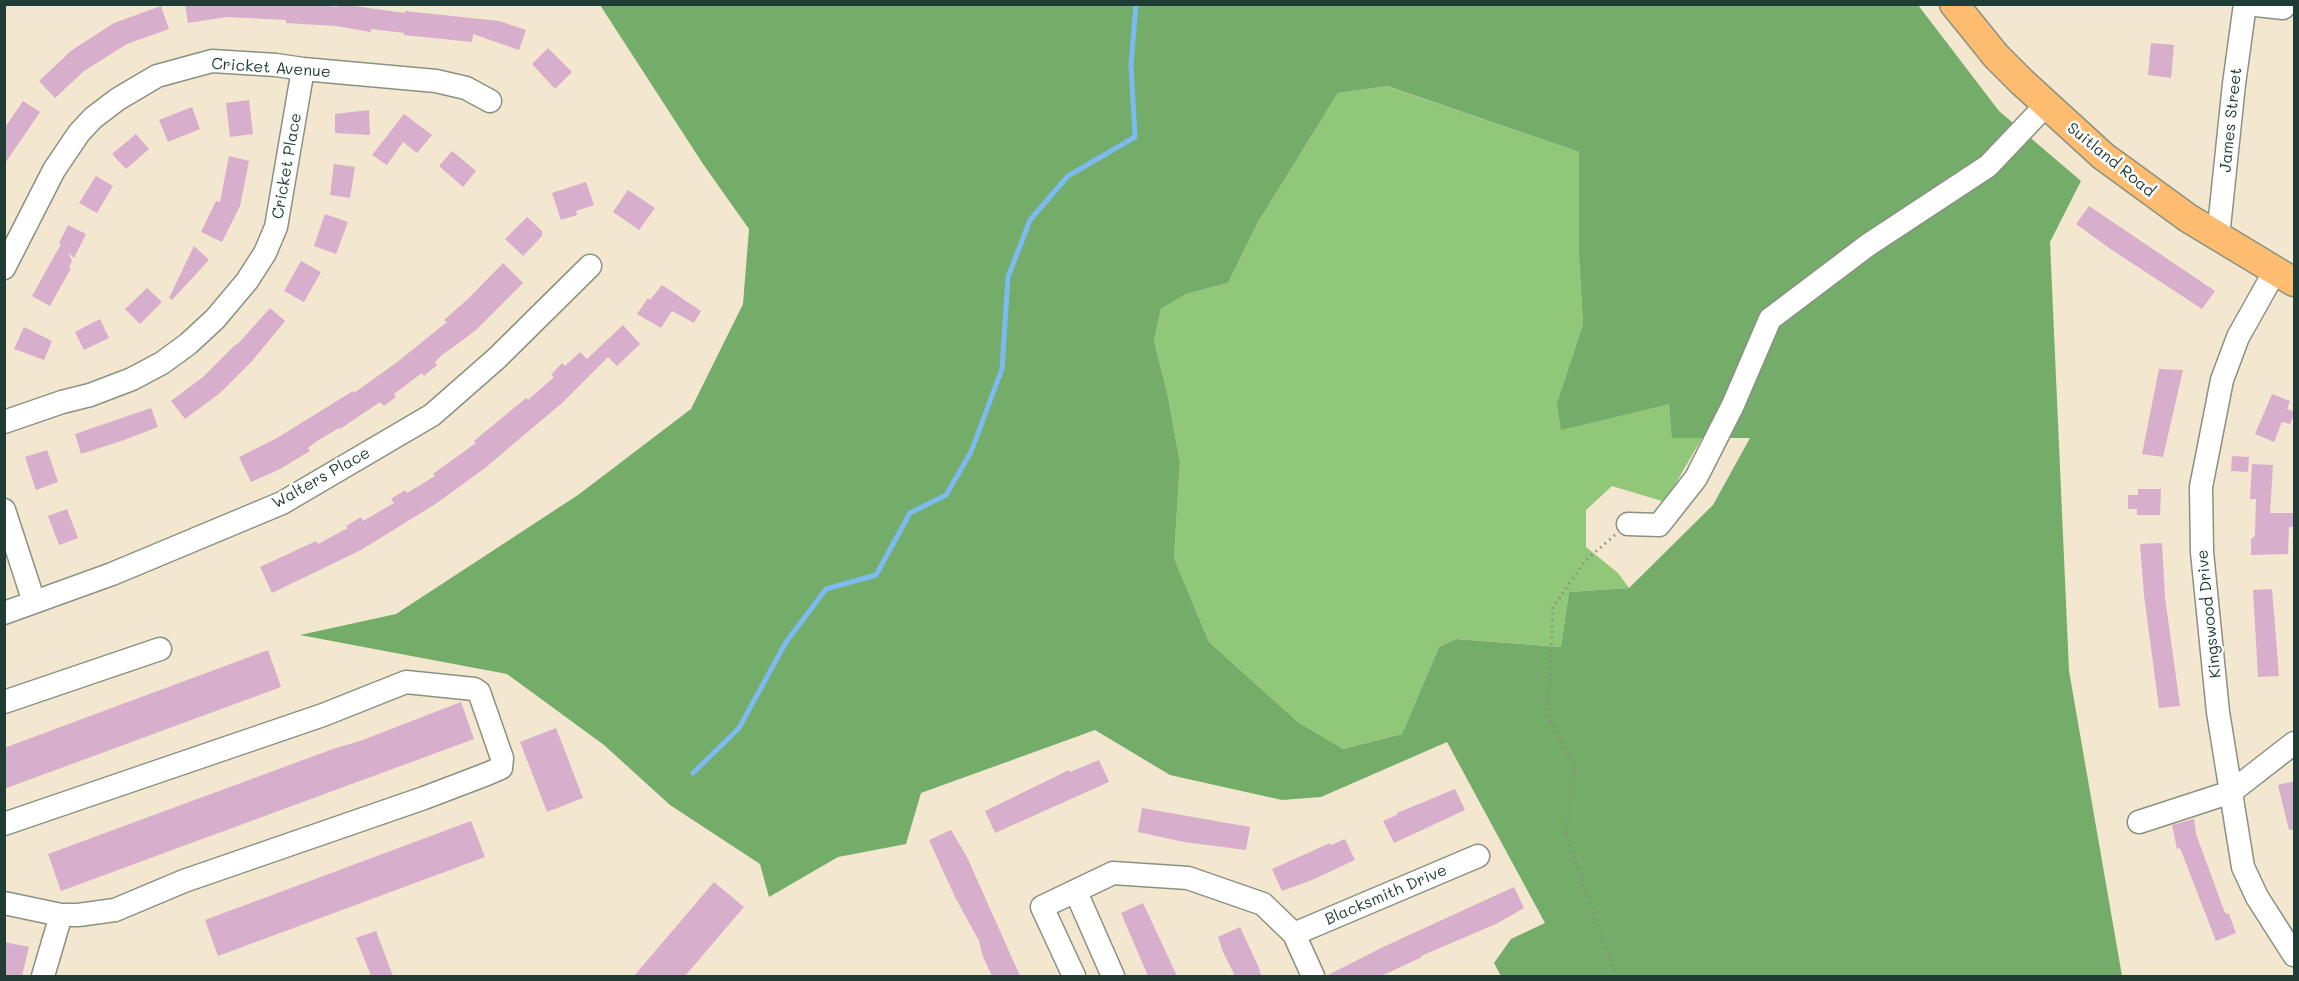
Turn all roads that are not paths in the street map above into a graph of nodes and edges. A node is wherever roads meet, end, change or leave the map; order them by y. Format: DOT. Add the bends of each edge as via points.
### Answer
graph roads {
  1 [pos="1954,4"];
  2 [pos="2246,4"];
  3 [pos="2283,8"];
  4 [pos="303,69"];
  5 [pos="489,101"];
  6 [pos="2046,105"];
  7 [pos="2218,237"];
  8 [pos="590,266"];
  9 [pos="4,268"];
  10 [pos="2285,277"];
  11 [pos="4,422"];
  12 [pos="4,510"];
  13 [pos="1628,524"];
  14 [pos="34,602"];
  15 [pos="4,613"];
  16 [pos="160,649"];
  17 [pos="4,702"];
  18 [pos="2295,742"];
  19 [pos="2231,792"];
  20 [pos="2139,822"];
  21 [pos="4,824"];
  22 [pos="1478,856"];
  23 [pos="1076,892"];
  24 [pos="4,903"];
  25 [pos="61,915"];
  26 [pos="1294,934"];
  27 [pos="2295,955"];
  28 [pos="43,976"];
  29 [pos="1074,976"];
  30 [pos="1113,976"];
  31 [pos="1313,976"];
  1 -- 6 [label="main road, Suitland Road" via="1996,56"];
  2 -- 3 [label="street"];
  2 -- 7 [label="street, James Street"];
  4 -- 5 [label="street, Cricket Avenue" via="436,81 466,88"];
  4 -- 9 [label="street, Cricket Avenue" via="212,61 157,76 118,99 79,133 54,170"];
  4 -- 11 [label="street, Cricket Place" via="276,227 247,281 215,319 162,363 132,379"];
  6 -- 7 [label="main road, Suitland Road" via="2132,179"];
  6 -- 13 [label="street" via="1988,166 1868,245 1770,319 1696,478 1659,525"];
  7 -- 10 [label="main road, Suitland Road"];
  8 -- 14 [label="street, Walters Place" via="497,358 432,415 282,503"];
  10 -- 19 [label="street, Kingswood Drive" via="2230,355 2201,487 2202,552 2218,712"];
  12 -- 14 [label="street"];
  14 -- 15 [label="street, Walters Place"];
  16 -- 17 [label="street"];
  18 -- 19 [label="street"];
  19 -- 20 [label="street"];
  19 -- 27 [label="street, Kingswood Drive" via="2243,867 2257,897"];
  21 -- 25 [label="street" via="312,719 406,682 479,692 502,758 501,768 184,881 116,910"];
  22 -- 26 [label="street, Blacksmith Drive"];
  23 -- 26 [label="street" via="1113,873 1188,878 1263,904"];
  23 -- 29 [label="street" via="1042,908"];
  23 -- 30 [label="street"];
  24 -- 25 [label="street"];
  25 -- 28 [label="street"];
  26 -- 31 [label="street"];
}
